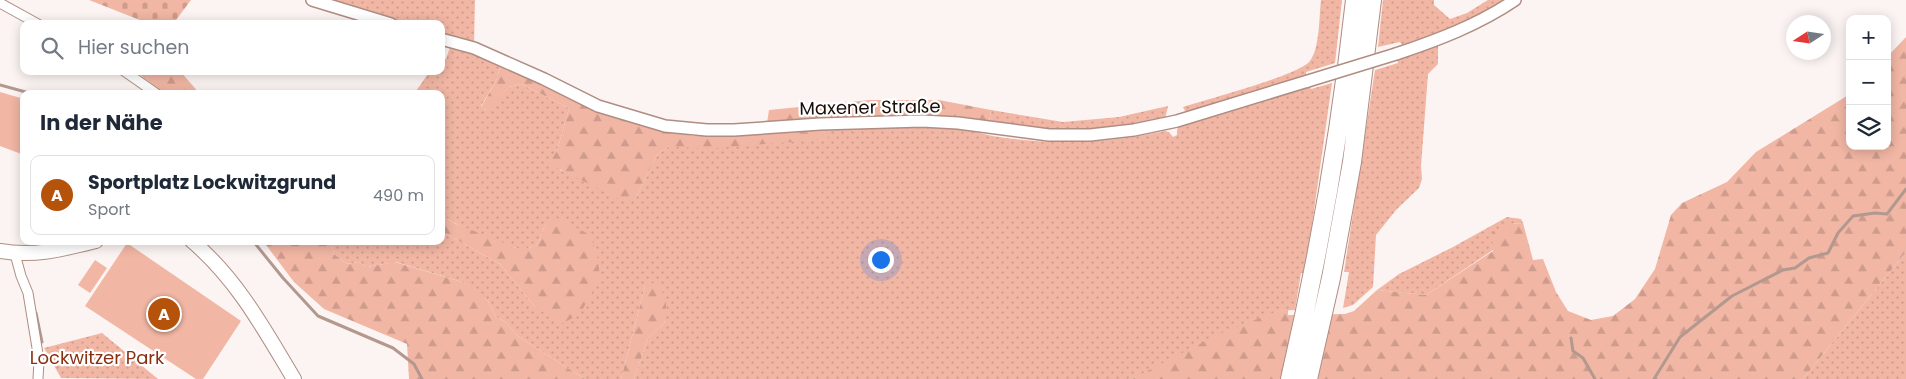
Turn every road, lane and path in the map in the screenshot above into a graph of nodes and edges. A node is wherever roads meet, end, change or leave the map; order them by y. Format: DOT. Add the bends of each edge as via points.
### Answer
graph roads {
  1 [pos="312,0"];
  2 [pos="1355,0"];
  3 [pos="1372,0"];
  4 [pos="1515,0"];
  5 [pos="0,3"];
  6 [pos="31,20"];
  7 [pos="378,20"];
  8 [pos="445,40"];
  9 [pos="130,75"];
  10 [pos="151,90"];
  11 [pos="79,245"];
  12 [pos="196,245"];
  13 [pos="0,251"];
  14 [pos="15,254"];
  15 [pos="38,379"];
  16 [pos="294,379"];
  17 [pos="1290,379"];
  18 [pos="1308,379"];
  1 -- 7 [label="street"];
  2 -- 17 [label="highway" via="1314,275"];
  3 -- 18 [label="highway" via="1352,162 1332,278"];
  4 -- 8 [label="street, Maxener Straße, bridge" via="1476,24 1308,82 1178,121 1090,135 1049,136 922,121 734,130 665,126 598,106 483,52"];
  5 -- 6 [label="street"];
  9 -- 10 [label="street"];
  11 -- 14 [label="main road" via="48,252"];
  12 -- 16 [label="main road" via="243,296"];
  13 -- 14 [label="main road"];
  14 -- 15 [label="street" via="28,293 39,360"];
}
